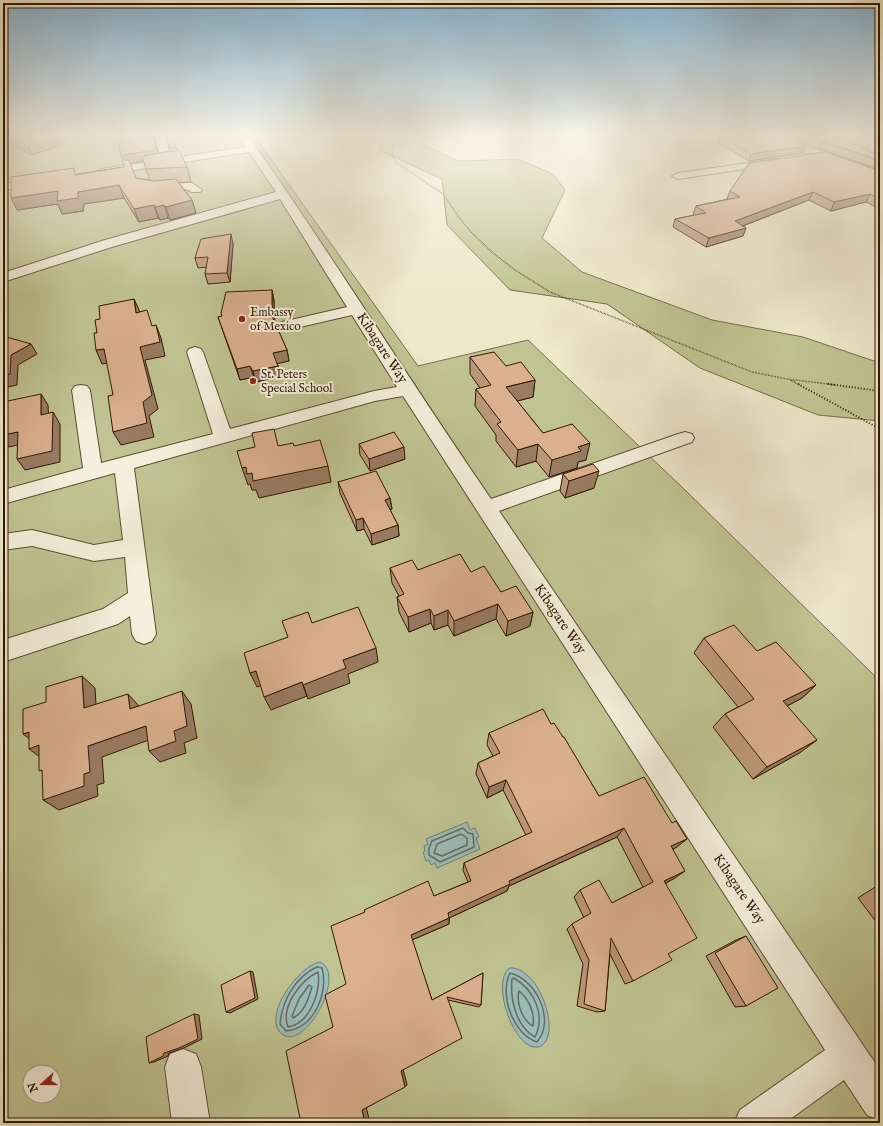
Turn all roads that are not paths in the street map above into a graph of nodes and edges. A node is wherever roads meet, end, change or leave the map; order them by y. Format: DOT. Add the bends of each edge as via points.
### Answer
graph roads {
  1 [pos="146,187"];
  2 [pos="174,187"];
  3 [pos="189,187"];
  4 [pos="278,187"];
  5 [pos="283,194"];
  6 [pos="197,202"];
  7 [pos="61,258"];
  8 [pos="13,262"];
  9 [pos="3,278"];
  10 [pos="357,309"];
  11 [pos="287,325"];
  12 [pos="195,352"];
  13 [pos="81,390"];
  14 [pos="408,390"];
  15 [pos="223,437"];
  16 [pos="685,438"];
  17 [pos="124,464"];
  18 [pos="93,472"];
  19 [pos="3,497"];
  20 [pos="487,508"];
  21 [pos="3,542"];
  22 [pos="135,547"];
  23 [pos="140,597"];
  24 [pos="144,634"];
  25 [pos="3,651"];
  26 [pos="850,1055"];
  27 [pos="183,1067"];
  28 [pos="880,1102"];
  29 [pos="191,1123"];
  30 [pos="753,1123"];
  1 -- 2 [label="street" via="151,189"];
  3 -- 6 [label="street"];
  4 -- 5 [label="street, Kibagare Way"];
  5 -- 6 [label="street"];
  5 -- 10 [label="street, Kibagare Way"];
  6 -- 7 [label="street"];
  7 -- 8 [label="street"];
  7 -- 9 [label="street"];
  10 -- 11 [label="street"];
  10 -- 14 [label="street, Kibagare Way"];
  12 -- 15 [label="street"];
  13 -- 18 [label="street"];
  14 -- 15 [label="street" via="374,396"];
  14 -- 20 [label="street, Kibagare Way"];
  15 -- 17 [label="street"];
  16 -- 20 [label="street"];
  17 -- 18 [label="street"];
  17 -- 22 [label="street"];
  18 -- 19 [label="street"];
  20 -- 26 [label="street, Kibagare Way"];
  21 -- 22 [label="street" via="32,538 94,553"];
  22 -- 23 [label="street"];
  23 -- 24 [label="street"];
  23 -- 25 [label="street" via="110,617"];
  26 -- 28 [label="street, Kibagare Way"];
  26 -- 30 [label="street"];
  27 -- 29 [label="street"];
}
